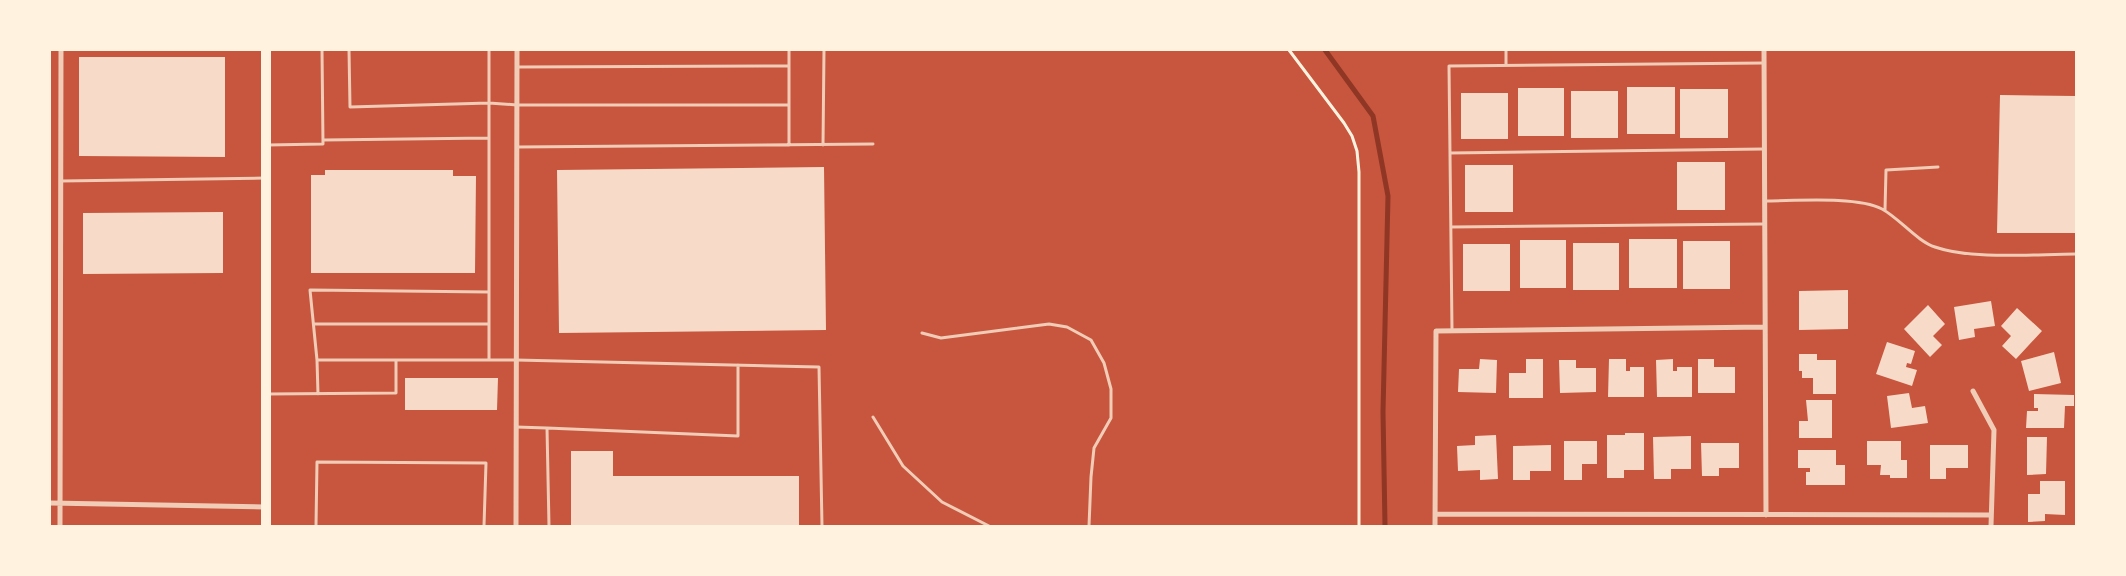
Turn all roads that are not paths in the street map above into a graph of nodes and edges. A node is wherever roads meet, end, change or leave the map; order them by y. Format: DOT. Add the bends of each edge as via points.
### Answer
graph roads {
  1 [pos="61,50"];
  2 [pos="266,50"];
  3 [pos="322,50"];
  4 [pos="349,50"];
  5 [pos="490,50"];
  6 [pos="517,50"];
  7 [pos="789,50"];
  8 [pos="824,50"];
  9 [pos="1506,50"];
  10 [pos="1764,50"];
  11 [pos="1764,63"];
  12 [pos="1506,65"];
  13 [pos="789,66"];
  14 [pos="517,67"];
  15 [pos="490,103"];
  16 [pos="789,105"];
  17 [pos="517,106"];
  18 [pos="490,138"];
  19 [pos="323,140"];
  20 [pos="823,144"];
  21 [pos="873,144"];
  22 [pos="266,145"];
  23 [pos="789,145"];
  24 [pos="517,147"];
  25 [pos="1765,149"];
  26 [pos="1450,152"];
  27 [pos="1938,167"];
  28 [pos="266,178"];
  29 [pos="61,181"];
  30 [pos="1765,202"];
  31 [pos="1885,210"];
  32 [pos="1765,224"];
  33 [pos="1450,227"];
  34 [pos="2076,254"];
  35 [pos="489,292"];
  36 [pos="314,324"];
  37 [pos="489,324"];
  38 [pos="1765,327"];
  39 [pos="1452,330"];
  40 [pos="922,333"];
  41 [pos="317,360"];
  42 [pos="396,360"];
  43 [pos="489,360"];
  44 [pos="516,360"];
  45 [pos="738,365"];
  46 [pos="1972,391"];
  47 [pos="266,394"];
  48 [pos="318,394"];
  49 [pos="873,417"];
  50 [pos="516,427"];
  51 [pos="547,428"];
  52 [pos="50,503"];
  53 [pos="60,503"];
  54 [pos="266,507"];
  55 [pos="1435,514"];
  56 [pos="1991,514"];
  57 [pos="1766,515"];
  58 [pos="60,526"];
  59 [pos="266,526"];
  60 [pos="316,526"];
  61 [pos="484,526"];
  62 [pos="516,526"];
  63 [pos="549,526"];
  64 [pos="822,526"];
  65 [pos="989,526"];
  66 [pos="1089,526"];
  67 [pos="1435,526"];
  68 [pos="1991,526"];
  1 -- 29 [label="street"];
  2 -- 22 [label="main road"];
  3 -- 19 [label="lane"];
  4 -- 15 [label="lane" via="350,107"];
  5 -- 15 [label="lane"];
  6 -- 14 [label="street"];
  7 -- 13 [label="lane"];
  8 -- 20 [label="lane"];
  9 -- 12 [label="lane"];
  10 -- 11 [label="street"];
  11 -- 12 [label="lane"];
  11 -- 25 [label="street"];
  12 -- 26 [label="lane" via="1449,66"];
  13 -- 14 [label="lane"];
  13 -- 16 [label="lane"];
  14 -- 17 [label="street"];
  15 -- 17 [label="lane"];
  15 -- 18 [label="lane"];
  16 -- 17 [label="lane"];
  16 -- 23 [label="lane"];
  17 -- 24 [label="street"];
  18 -- 19 [label="lane"];
  18 -- 35 [label="lane"];
  19 -- 22 [label="lane" via="323,144"];
  20 -- 21 [label="lane"];
  20 -- 23 [label="lane"];
  22 -- 28 [label="main road"];
  23 -- 24 [label="lane"];
  24 -- 44 [label="street"];
  25 -- 26 [label="lane"];
  25 -- 30 [label="street"];
  26 -- 33 [label="lane"];
  27 -- 31 [label="lane" via="1886,170"];
  28 -- 29 [label="lane"];
  28 -- 47 [label="main road"];
  29 -- 53 [label="street"];
  30 -- 31 [label="lane" via="1832,201 1872,204"];
  30 -- 32 [label="street"];
  31 -- 34 [label="lane" via="1933,247 1965,254"];
  32 -- 33 [label="lane"];
  32 -- 38 [label="street"];
  33 -- 39 [label="lane"];
  35 -- 36 [label="lane" via="310,290"];
  35 -- 37 [label="lane"];
  36 -- 37 [label="lane"];
  36 -- 41 [label="lane"];
  37 -- 43 [label="lane"];
  38 -- 39 [label="street"];
  38 -- 57 [label="street"];
  39 -- 55 [label="street" via="1436,331"];
  40 -- 66 [label="lane" via="941,338 1049,324 1067,327 1090,340 1104,363 1111,389 1111,418 1094,448"];
  41 -- 42 [label="lane"];
  41 -- 48 [label="lane"];
  42 -- 43 [label="lane"];
  42 -- 48 [label="lane" via="396,393"];
  43 -- 44 [label="lane"];
  44 -- 45 [label="lane"];
  44 -- 50 [label="street"];
  45 -- 51 [label="lane" via="738,436"];
  45 -- 64 [label="lane" via="819,366"];
  46 -- 56 [label="street" via="1994,430"];
  47 -- 48 [label="lane"];
  47 -- 54 [label="main road"];
  49 -- 65 [label="lane" via="903,466 942,502"];
  50 -- 51 [label="lane"];
  50 -- 62 [label="street"];
  51 -- 63 [label="lane"];
  52 -- 53 [label="street"];
  53 -- 54 [label="street"];
  53 -- 58 [label="street"];
  54 -- 59 [label="main road"];
  55 -- 57 [label="street"];
  55 -- 67 [label="street"];
  56 -- 57 [label="street"];
  56 -- 68 [label="street"];
  60 -- 61 [label="lane" via="317,462 327,462 486,463"];
}
